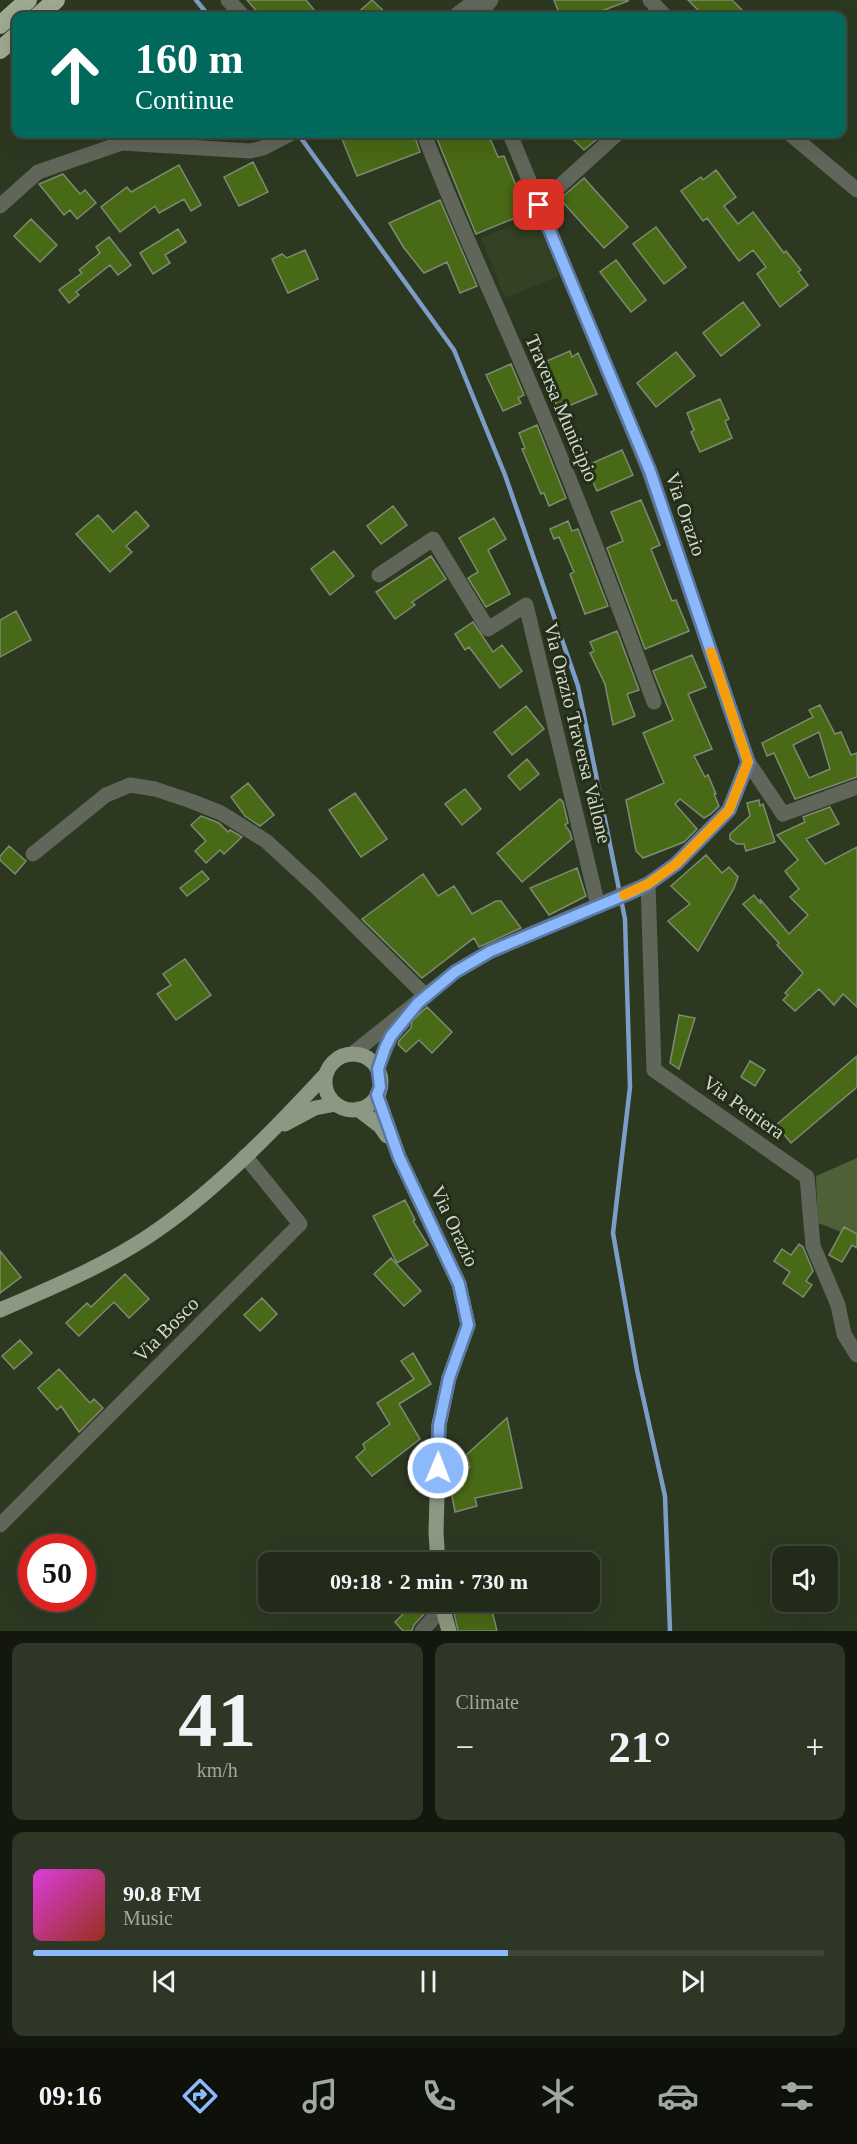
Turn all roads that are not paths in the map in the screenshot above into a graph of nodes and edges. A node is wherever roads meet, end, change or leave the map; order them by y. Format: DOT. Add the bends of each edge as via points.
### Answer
graph roads {
  1 [pos="28,0"];
  2 [pos="56,0"];
  3 [pos="228,0"];
  4 [pos="650,0"];
  5 [pos="483,4"];
  6 [pos="15,12"];
  7 [pos="42,12"];
  8 [pos="239,12"];
  9 [pos="464,12"];
  10 [pos="470,12"];
  11 [pos="661,12"];
  12 [pos="12,14"];
  13 [pos="0,25"];
  14 [pos="12,40"];
  15 [pos="0,50"];
  16 [pos="282,138"];
  17 [pos="426,138"];
  18 [pos="512,138"];
  19 [pos="613,138"];
  20 [pos="795,138"];
  21 [pos="857,190"];
  22 [pos="539,205"];
  23 [pos="0,206"];
  24 [pos="379,575"];
  25 [pos="654,702"];
  26 [pos="748,762"];
  27 [pos="857,788"];
  28 [pos="33,854"];
  29 [pos="648,884"];
  30 [pos="598,906"];
  31 [pos="422,1000"];
  32 [pos="352,1054"];
  33 [pos="378,1069"];
  34 [pos="326,1074"];
  35 [pos="377,1095"];
  36 [pos="336,1104"];
  37 [pos="358,1108"];
  38 [pos="274,1130"];
  39 [pos="245,1155"];
  40 [pos="399,1157"];
  41 [pos="0,1310"];
  42 [pos="857,1355"];
  43 [pos="0,1525"];
  44 [pos="437,1552"];
  45 [pos="437,1612"];
  46 [pos="444,1612"];
  47 [pos="422,1631"];
  48 [pos="449,1631"];
  1 -- 6 [label="highway"];
  2 -- 7 [label="highway"];
  3 -- 8 [label="street"];
  4 -- 11 [label="street"];
  5 -- 9 [label="street"];
  5 -- 10 [label="street"];
  12 -- 13 [label="highway"];
  14 -- 15 [label="highway"];
  16 -- 23 [label="street" via="250,151 122,143 38,172"];
  17 -- 25 [label="street, Traversa Municipio" via="608,574"];
  18 -- 22 [label="street, Via Orazio"];
  19 -- 22 [label="street"];
  20 -- 21 [label="street"];
  22 -- 26 [label="street, Via Orazio" via="650,471"];
  24 -- 30 [label="street, Via Orazio Traversa Vallone" via="433,539 488,629 526,605"];
  26 -- 27 [label="street, Via Orazio" via="783,814"];
  26 -- 29 [label="street" via="729,810 676,864"];
  28 -- 31 [label="street" via="106,795 130,785 191,801 221,813 266,841 315,886"];
  29 -- 30 [label="street"];
  29 -- 42 [label="street, Via Petriera" via="654,1070 807,1177 813,1246 838,1305 844,1334"];
  30 -- 31 [label="street" via="491,951 455,972"];
  31 -- 32 [label="street"];
  31 -- 33 [label="street" via="391,1036"];
  32 -- 33 [label="main road" via="367,1058"];
  32 -- 34 [label="main road" via="336,1060"];
  33 -- 35 [label="main road"];
  34 -- 36 [label="main road" via="326,1090"];
  34 -- 38 [label="main road"];
  35 -- 37 [label="main road"];
  35 -- 40 [label="main road"];
  36 -- 37 [label="main road"];
  36 -- 38 [label="main road" via="315,1108"];
  37 -- 40 [label="main road" via="380,1126"];
  38 -- 39 [label="main road"];
  39 -- 41 [label="main road" via="192,1205 158,1230 73,1277"];
  39 -- 43 [label="street, Via Bosco" via="300,1224"];
  40 -- 44 [label="main road, Via Orazio" via="459,1284 468,1325 449,1378 439,1425"];
  45 -- 47 [label="street"];
  46 -- 48 [label="main road"];
}
